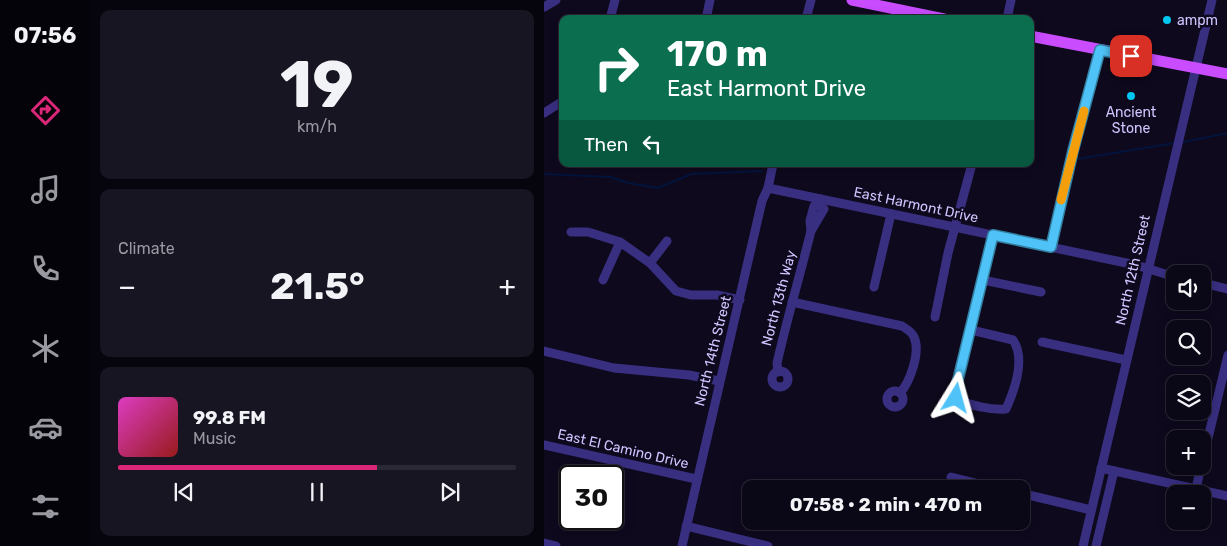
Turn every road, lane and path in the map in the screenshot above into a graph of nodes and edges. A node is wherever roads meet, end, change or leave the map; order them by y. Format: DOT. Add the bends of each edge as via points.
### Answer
graph roads {
  1 [pos="556,0"];
  2 [pos="615,0"];
  3 [pos="710,0"];
  4 [pos="811,0"];
  5 [pos="852,0"];
  6 [pos="1011,0"];
  7 [pos="1212,0"];
  8 [pos="544,7"];
  9 [pos="611,15"];
  10 [pos="707,15"];
  11 [pos="807,15"];
  12 [pos="925,15"];
  13 [pos="1008,15"];
  14 [pos="1034,37"];
  15 [pos="1100,50"];
  16 [pos="1195,68"];
  17 [pos="1227,74"];
  18 [pos="559,103"];
  19 [pos="544,112"];
  20 [pos="772,167"];
  21 [pos="971,167"];
  22 [pos="768,188"];
  23 [pos="820,202"];
  24 [pos="891,214"];
  25 [pos="956,227"];
  26 [pos="571,232"];
  27 [pos="993,235"];
  28 [pos="667,241"];
  29 [pos="620,242"];
  30 [pos="1051,247"];
  31 [pos="650,263"];
  32 [pos="1147,269"];
  33 [pos="1166,274"];
  34 [pos="603,280"];
  35 [pos="983,280"];
  36 [pos="1211,285"];
  37 [pos="874,287"];
  38 [pos="1227,289"];
  39 [pos="1041,292"];
  40 [pos="740,300"];
  41 [pos="792,302"];
  42 [pos="935,317"];
  43 [pos="971,330"];
  44 [pos="1042,342"];
  45 [pos="544,351"];
  46 [pos="1227,355"];
  47 [pos="1126,360"];
  48 [pos="778,372"];
  49 [pos="719,381"];
  50 [pos="900,393"];
  51 [pos="1210,430"];
  52 [pos="544,445"];
  53 [pos="1101,468"];
  54 [pos="1114,471"];
  55 [pos="951,477"];
  56 [pos="696,479"];
  57 [pos="963,480"];
  58 [pos="1182,485"];
  59 [pos="1211,492"];
  60 [pos="1030,495"];
  61 [pos="1227,496"];
  62 [pos="1091,510"];
  63 [pos="686,526"];
  64 [pos="544,543"];
  65 [pos="682,545"];
  66 [pos="556,546"];
  67 [pos="768,546"];
  68 [pos="1083,546"];
  69 [pos="1098,546"];
  1 -- 8 [label="street"];
  2 -- 9 [label="street"];
  3 -- 10 [label="street"];
  4 -- 11 [label="street"];
  5 -- 12 [label="main road"];
  6 -- 13 [label="street"];
  7 -- 16 [label="street, North 12th Street"];
  14 -- 15 [label="main road"];
  15 -- 16 [label="main road"];
  15 -- 30 [label="street"];
  16 -- 17 [label="main road"];
  16 -- 32 [label="street, North 12th Street"];
  18 -- 19 [label="street"];
  20 -- 22 [label="street, North 14th Street"];
  21 -- 25 [label="street"];
  22 -- 23 [label="street, East Harmont Drive"];
  22 -- 40 [label="street, North 14th Street" via="762,201"];
  23 -- 24 [label="street, East Harmont Drive"];
  23 -- 41 [label="street, North 13th Way" via="814,206 811,231"];
  24 -- 25 [label="street, East Harmont Drive"];
  24 -- 37 [label="street"];
  25 -- 27 [label="street, East Harmont Drive"];
  25 -- 42 [label="street"];
  26 -- 29 [label="street" via="588,232"];
  27 -- 30 [label="street, East Harmont Drive"];
  27 -- 35 [label="street"];
  28 -- 31 [label="street"];
  29 -- 31 [label="street"];
  29 -- 34 [label="street"];
  30 -- 32 [label="street, East Harmont Drive"];
  31 -- 40 [label="street" via="676,291"];
  32 -- 33 [label="street, East Harmont Drive"];
  32 -- 47 [label="street, North 12th Street"];
  35 -- 39 [label="street"];
  35 -- 43 [label="street"];
  36 -- 38 [label="street"];
  40 -- 49 [label="street, North 14th Street"];
  41 -- 48 [label="street, North 13th Way" via="776,363"];
  41 -- 50 [label="street" via="902,326 914,336 916,352 907,385"];
  43 -- 43 [label="street" via="956,398 1006,409 1020,358 1019,349 1013,340"];
  44 -- 47 [label="street"];
  45 -- 49 [label="street" via="614,368"];
  46 -- 51 [label="street"];
  47 -- 53 [label="street, North 12th Street"];
  49 -- 56 [label="street, North 14th Street"];
  52 -- 56 [label="street, East El Camino Drive"];
  53 -- 54 [label="street"];
  53 -- 62 [label="street, North 12th Street"];
  54 -- 58 [label="street"];
  54 -- 69 [label="street"];
  55 -- 57 [label="street"];
  56 -- 63 [label="street, North 14th Street"];
  59 -- 61 [label="street"];
  60 -- 62 [label="street"];
  62 -- 68 [label="street, North 12th Street"];
  63 -- 65 [label="street, North 14th Street"];
  63 -- 67 [label="street"];
  64 -- 66 [label="street"];
}
